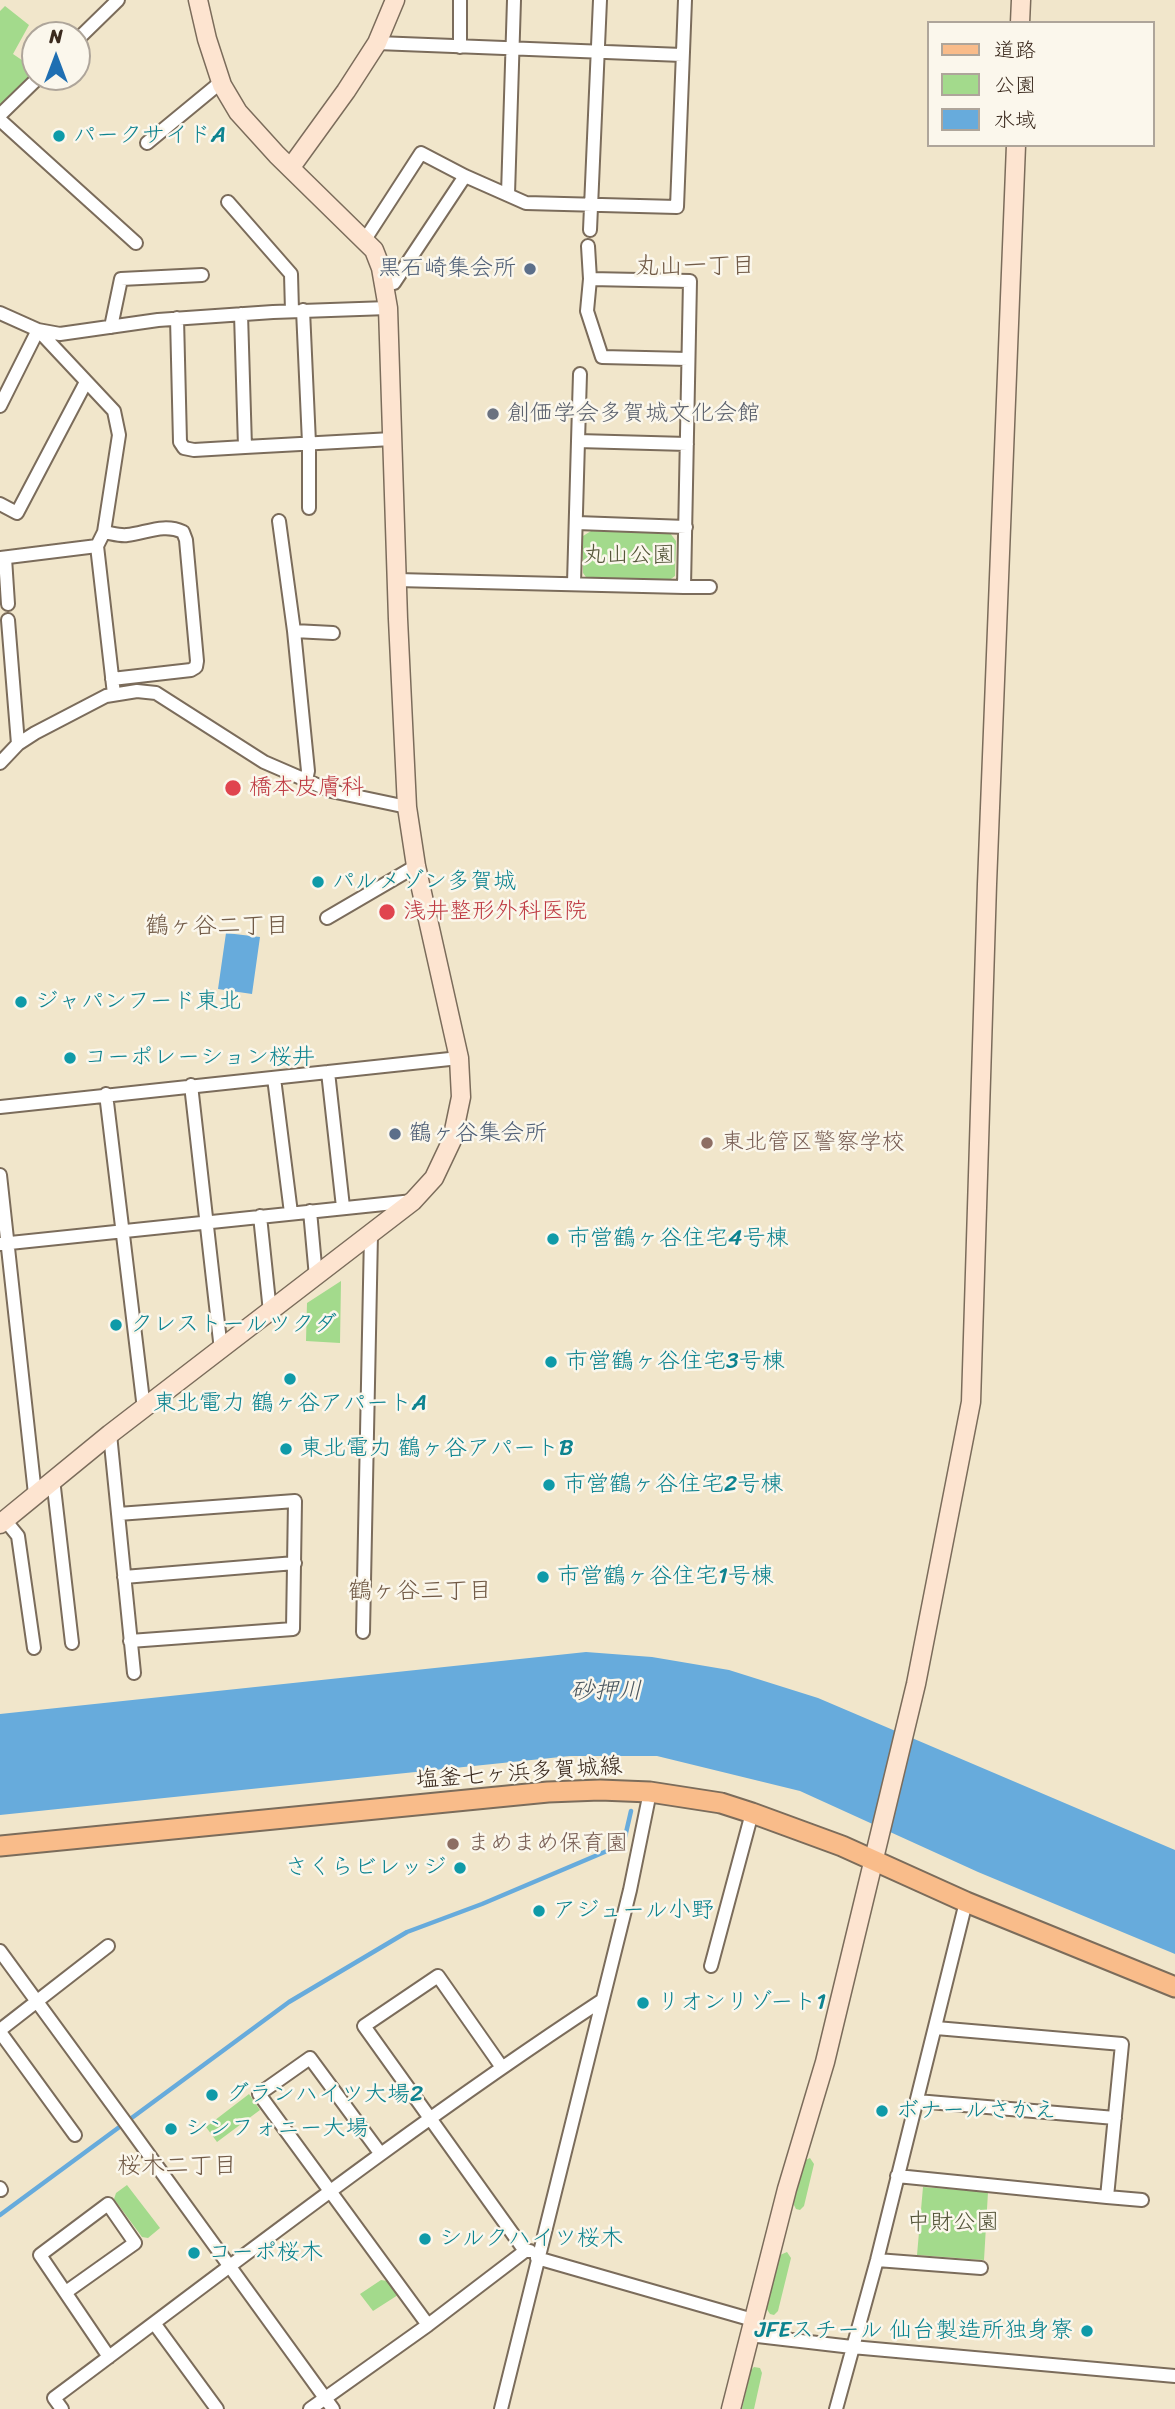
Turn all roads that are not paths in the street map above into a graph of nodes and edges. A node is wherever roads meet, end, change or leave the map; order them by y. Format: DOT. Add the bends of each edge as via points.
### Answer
graph roads {
  1 [pos="118,0"];
  2 [pos="198,0"];
  3 [pos="395,0"];
  4 [pos="460,0"];
  5 [pos="513,0"];
  6 [pos="600,0"];
  7 [pos="685,0"];
  8 [pos="1021,0"];
  9 [pos="1020,21"];
  10 [pos="91,26"];
  11 [pos="377,43"];
  12 [pos="460,47"];
  13 [pos="512,50"];
  14 [pos="597,52"];
  15 [pos="682,55"];
  16 [pos="221,82"];
  17 [pos="25,91"];
  18 [pos="0,115"];
  19 [pos="0,120"];
  20 [pos="147,143"];
  21 [pos="1016,147"];
  22 [pos="291,167"];
  23 [pos="465,176"];
  24 [pos="508,194"];
  25 [pos="228,202"];
  26 [pos="591,204"];
  27 [pos="590,230"];
  28 [pos="365,241"];
  29 [pos="136,243"];
  30 [pos="588,246"];
  31 [pos="202,275"];
  32 [pos="590,279"];
  33 [pos="385,285"];
  34 [pos="388,308"];
  35 [pos="298,311"];
  36 [pos="0,313"];
  37 [pos="241,314"];
  38 [pos="177,318"];
  39 [pos="111,327"];
  40 [pos="38,330"];
  41 [pos="688,359"];
  42 [pos="580,374"];
  43 [pos="86,382"];
  44 [pos="0,407"];
  45 [pos="393,439"];
  46 [pos="578,441"];
  47 [pos="309,443"];
  48 [pos="687,444"];
  49 [pos="245,447"];
  50 [pos="0,504"];
  51 [pos="309,508"];
  52 [pos="279,521"];
  53 [pos="577,523"];
  54 [pos="685,527"];
  55 [pos="104,532"];
  56 [pos="97,546"];
  57 [pos="2,558"];
  58 [pos="397,580"];
  59 [pos="574,583"];
  60 [pos="684,587"];
  61 [pos="710,587"];
  62 [pos="8,604"];
  63 [pos="8,620"];
  64 [pos="294,631"];
  65 [pos="333,633"];
  66 [pos="112,679"];
  67 [pos="114,694"];
  68 [pos="18,744"];
  69 [pos="0,763"];
  70 [pos="306,780"];
  71 [pos="407,807"];
  72 [pos="416,866"];
  73 [pos="327,918"];
  74 [pos="459,1058"];
  75 [pos="328,1072"];
  76 [pos="274,1078"];
  77 [pos="191,1085"];
  78 [pos="106,1094"];
  79 [pos="0,1107"];
  80 [pos="0,1175"];
  81 [pos="414,1200"];
  82 [pos="343,1208"];
  83 [pos="310,1211"];
  84 [pos="291,1213"];
  85 [pos="260,1216"];
  86 [pos="207,1220"];
  87 [pos="121,1230"];
  88 [pos="371,1234"];
  89 [pos="4,1243"];
  90 [pos="316,1277"];
  91 [pos="270,1312"];
  92 [pos="221,1350"];
  93 [pos="144,1409"];
  94 [pos="110,1434"];
  95 [pos="53,1479"];
  96 [pos="35,1494"];
  97 [pos="118,1514"];
  98 [pos="3,1522"];
  99 [pos="295,1563"];
  100 [pos="124,1577"];
  101 [pos="363,1632"];
  102 [pos="131,1641"];
  103 [pos="72,1643"];
  104 [pos="34,1648"];
  105 [pos="134,1673"];
  106 [pos="650,1792"];
  107 [pos="752,1813"];
  108 [pos="0,1846"];
  109 [pos="875,1851"];
  110 [pos="966,1902"];
  111 [pos="108,1946"];
  112 [pos="0,1951"];
  113 [pos="711,1966"];
  114 [pos="1175,1987"];
  115 [pos="37,2001"];
  116 [pos="601,2001"];
  117 [pos="936,2028"];
  118 [pos="0,2031"];
  119 [pos="502,2066"];
  120 [pos="917,2101"];
  121 [pos="1115,2118"];
  122 [pos="428,2119"];
  123 [pos="75,2135"];
  124 [pos="380,2154"];
  125 [pos="897,2176"];
  126 [pos="329,2191"];
  127 [pos="1107,2197"];
  128 [pos="1142,2200"];
  129 [pos="525,2251"];
  130 [pos="538,2254"];
  131 [pos="877,2260"];
  132 [pos="229,2267"];
  133 [pos="982,2268"];
  134 [pos="66,2292"];
  135 [pos="154,2323"];
  136 [pos="428,2325"];
  137 [pos="751,2328"];
  138 [pos="852,2347"];
  139 [pos="109,2357"];
  140 [pos="1175,2376"];
  141 [pos="325,2398"];
  142 [pos="62,2409"];
  143 [pos="217,2409"];
  144 [pos="310,2409"];
  145 [pos="333,2409"];
  146 [pos="501,2409"];
  147 [pos="731,2409"];
  148 [pos="836,2409"];
  1 -- 10 [label="street"];
  2 -- 16 [label="street"];
  3 -- 11 [label="street"];
  4 -- 12 [label="street"];
  5 -- 13 [label="street"];
  6 -- 14 [label="street"];
  7 -- 15 [label="street"];
  8 -- 9 [label="street"];
  11 -- 12 [label="street"];
  11 -- 22 [label="street"];
  12 -- 13 [label="street"];
  13 -- 14 [label="street"];
  13 -- 24 [label="street"];
  14 -- 15 [label="street"];
  14 -- 26 [label="street"];
  15 -- 26 [label="street" via="677,207"];
  16 -- 20 [label="street"];
  16 -- 22 [label="street" via="251,128"];
  17 -- 18 [label="street"];
  19 -- 29 [label="street"];
  21 -- 109 [label="street" via="971,1402 907,1720"];
  22 -- 28 [label="street"];
  23 -- 24 [label="street"];
  23 -- 28 [label="street" via="421,153"];
  23 -- 33 [label="street" via="394,283"];
  24 -- 26 [label="street" via="526,203"];
  25 -- 35 [label="street" via="290,274"];
  26 -- 27 [label="street"];
  28 -- 33 [label="street" via="374,250"];
  30 -- 32 [label="street"];
  31 -- 39 [label="street" via="121,279"];
  32 -- 41 [label="street" via="587,311 602,357"];
  32 -- 41 [label="street" via="690,281"];
  33 -- 34 [label="street"];
  34 -- 35 [label="street"];
  34 -- 45 [label="street"];
  35 -- 37 [label="street"];
  35 -- 47 [label="street"];
  36 -- 40 [label="street"];
  37 -- 38 [label="street"];
  37 -- 49 [label="street"];
  38 -- 39 [label="street"];
  38 -- 49 [label="street" via="180,442 194,450"];
  39 -- 40 [label="street" via="61,334"];
  40 -- 43 [label="street"];
  40 -- 44 [label="street"];
  41 -- 48 [label="street"];
  42 -- 46 [label="street"];
  43 -- 50 [label="street" via="17,513"];
  43 -- 55 [label="street" via="114,411 119,435"];
  45 -- 47 [label="street"];
  45 -- 58 [label="street"];
  46 -- 48 [label="street"];
  46 -- 53 [label="street"];
  47 -- 49 [label="street"];
  47 -- 51 [label="street"];
  48 -- 54 [label="street"];
  52 -- 64 [label="street"];
  53 -- 54 [label="street"];
  53 -- 59 [label="street"];
  54 -- 60 [label="street"];
  55 -- 56 [label="street"];
  55 -- 66 [label="street" via="127,536 174,528 183,532 197,662 191,670"];
  56 -- 57 [label="street"];
  56 -- 66 [label="street"];
  57 -- 62 [label="street"];
  58 -- 59 [label="street"];
  58 -- 71 [label="street"];
  59 -- 60 [label="street"];
  60 -- 61 [label="street"];
  63 -- 68 [label="street"];
  64 -- 65 [label="street"];
  64 -- 70 [label="street"];
  66 -- 67 [label="street"];
  67 -- 68 [label="street"];
  67 -- 70 [label="street" via="156,693 264,762"];
  68 -- 69 [label="street"];
  70 -- 71 [label="street" via="331,791"];
  71 -- 72 [label="street"];
  72 -- 73 [label="street"];
  72 -- 74 [label="street"];
  74 -- 75 [label="street"];
  74 -- 81 [label="street" via="461,1097 452,1140 434,1178"];
  75 -- 76 [label="street"];
  75 -- 82 [label="street"];
  76 -- 77 [label="street"];
  76 -- 84 [label="street"];
  77 -- 78 [label="street"];
  77 -- 86 [label="street"];
  78 -- 79 [label="street"];
  78 -- 87 [label="street"];
  80 -- 89 [label="street"];
  81 -- 82 [label="street"];
  81 -- 88 [label="street"];
  82 -- 83 [label="street"];
  83 -- 84 [label="street"];
  83 -- 90 [label="street"];
  84 -- 85 [label="street"];
  85 -- 86 [label="street"];
  85 -- 91 [label="street"];
  86 -- 87 [label="street"];
  86 -- 92 [label="street"];
  87 -- 89 [label="street"];
  87 -- 93 [label="street"];
  88 -- 90 [label="street"];
  88 -- 101 [label="street"];
  89 -- 96 [label="street"];
  90 -- 91 [label="street"];
  91 -- 92 [label="street"];
  92 -- 93 [label="street"];
  93 -- 94 [label="street"];
  94 -- 95 [label="street"];
  94 -- 97 [label="street"];
  95 -- 96 [label="street"];
  95 -- 103 [label="street"];
  96 -- 98 [label="street"];
  97 -- 99 [label="street" via="295,1501"];
  97 -- 100 [label="street"];
  98 -- 104 [label="street" via="18,1536"];
  99 -- 100 [label="street"];
  99 -- 102 [label="street" via="293,1629"];
  100 -- 102 [label="street"];
  102 -- 105 [label="street"];
  106 -- 107 [label="main road, 塩釜七ヶ浜多賀城線"];
  106 -- 108 [label="main road, 塩釜七ヶ浜多賀城線" via="540,1793"];
  106 -- 116 [label="street"];
  107 -- 109 [label="main road, 塩釜七ヶ浜多賀城線"];
  107 -- 113 [label="street"];
  109 -- 110 [label="main road, 塩釜七ヶ浜多賀城線"];
  109 -- 137 [label="street" via="825,2062 786,2189"];
  110 -- 114 [label="main road, 塩釜七ヶ浜多賀城線"];
  110 -- 117 [label="street"];
  111 -- 115 [label="street"];
  112 -- 115 [label="street"];
  115 -- 118 [label="street"];
  115 -- 132 [label="street"];
  116 -- 119 [label="street"];
  116 -- 130 [label="street"];
  117 -- 120 [label="street"];
  117 -- 121 [label="street" via="1122,2044"];
  118 -- 123 [label="street"];
  119 -- 122 [label="street"];
  119 -- 122 [label="street" via="438,1976 363,2026"];
  120 -- 121 [label="street"];
  120 -- 125 [label="street"];
  121 -- 127 [label="street"];
  122 -- 124 [label="street"];
  122 -- 129 [label="street"];
  124 -- 126 [label="street"];
  124 -- 126 [label="street" via="310,2059 259,2094"];
  125 -- 127 [label="street"];
  125 -- 131 [label="street"];
  126 -- 132 [label="street"];
  126 -- 136 [label="street"];
  127 -- 128 [label="street"];
  129 -- 130 [label="street"];
  129 -- 136 [label="street"];
  130 -- 137 [label="street"];
  130 -- 146 [label="street"];
  131 -- 133 [label="street"];
  131 -- 138 [label="street"];
  132 -- 135 [label="street"];
  132 -- 141 [label="street"];
  134 -- 134 [label="street" via="40,2255 108,2203 135,2243"];
  134 -- 139 [label="street"];
  135 -- 139 [label="street"];
  135 -- 143 [label="street"];
  136 -- 141 [label="street"];
  137 -- 138 [label="street"];
  137 -- 147 [label="street"];
  138 -- 140 [label="street"];
  138 -- 148 [label="street"];
  139 -- 142 [label="street" via="54,2398"];
  141 -- 144 [label="street"];
  141 -- 145 [label="street"];
}
